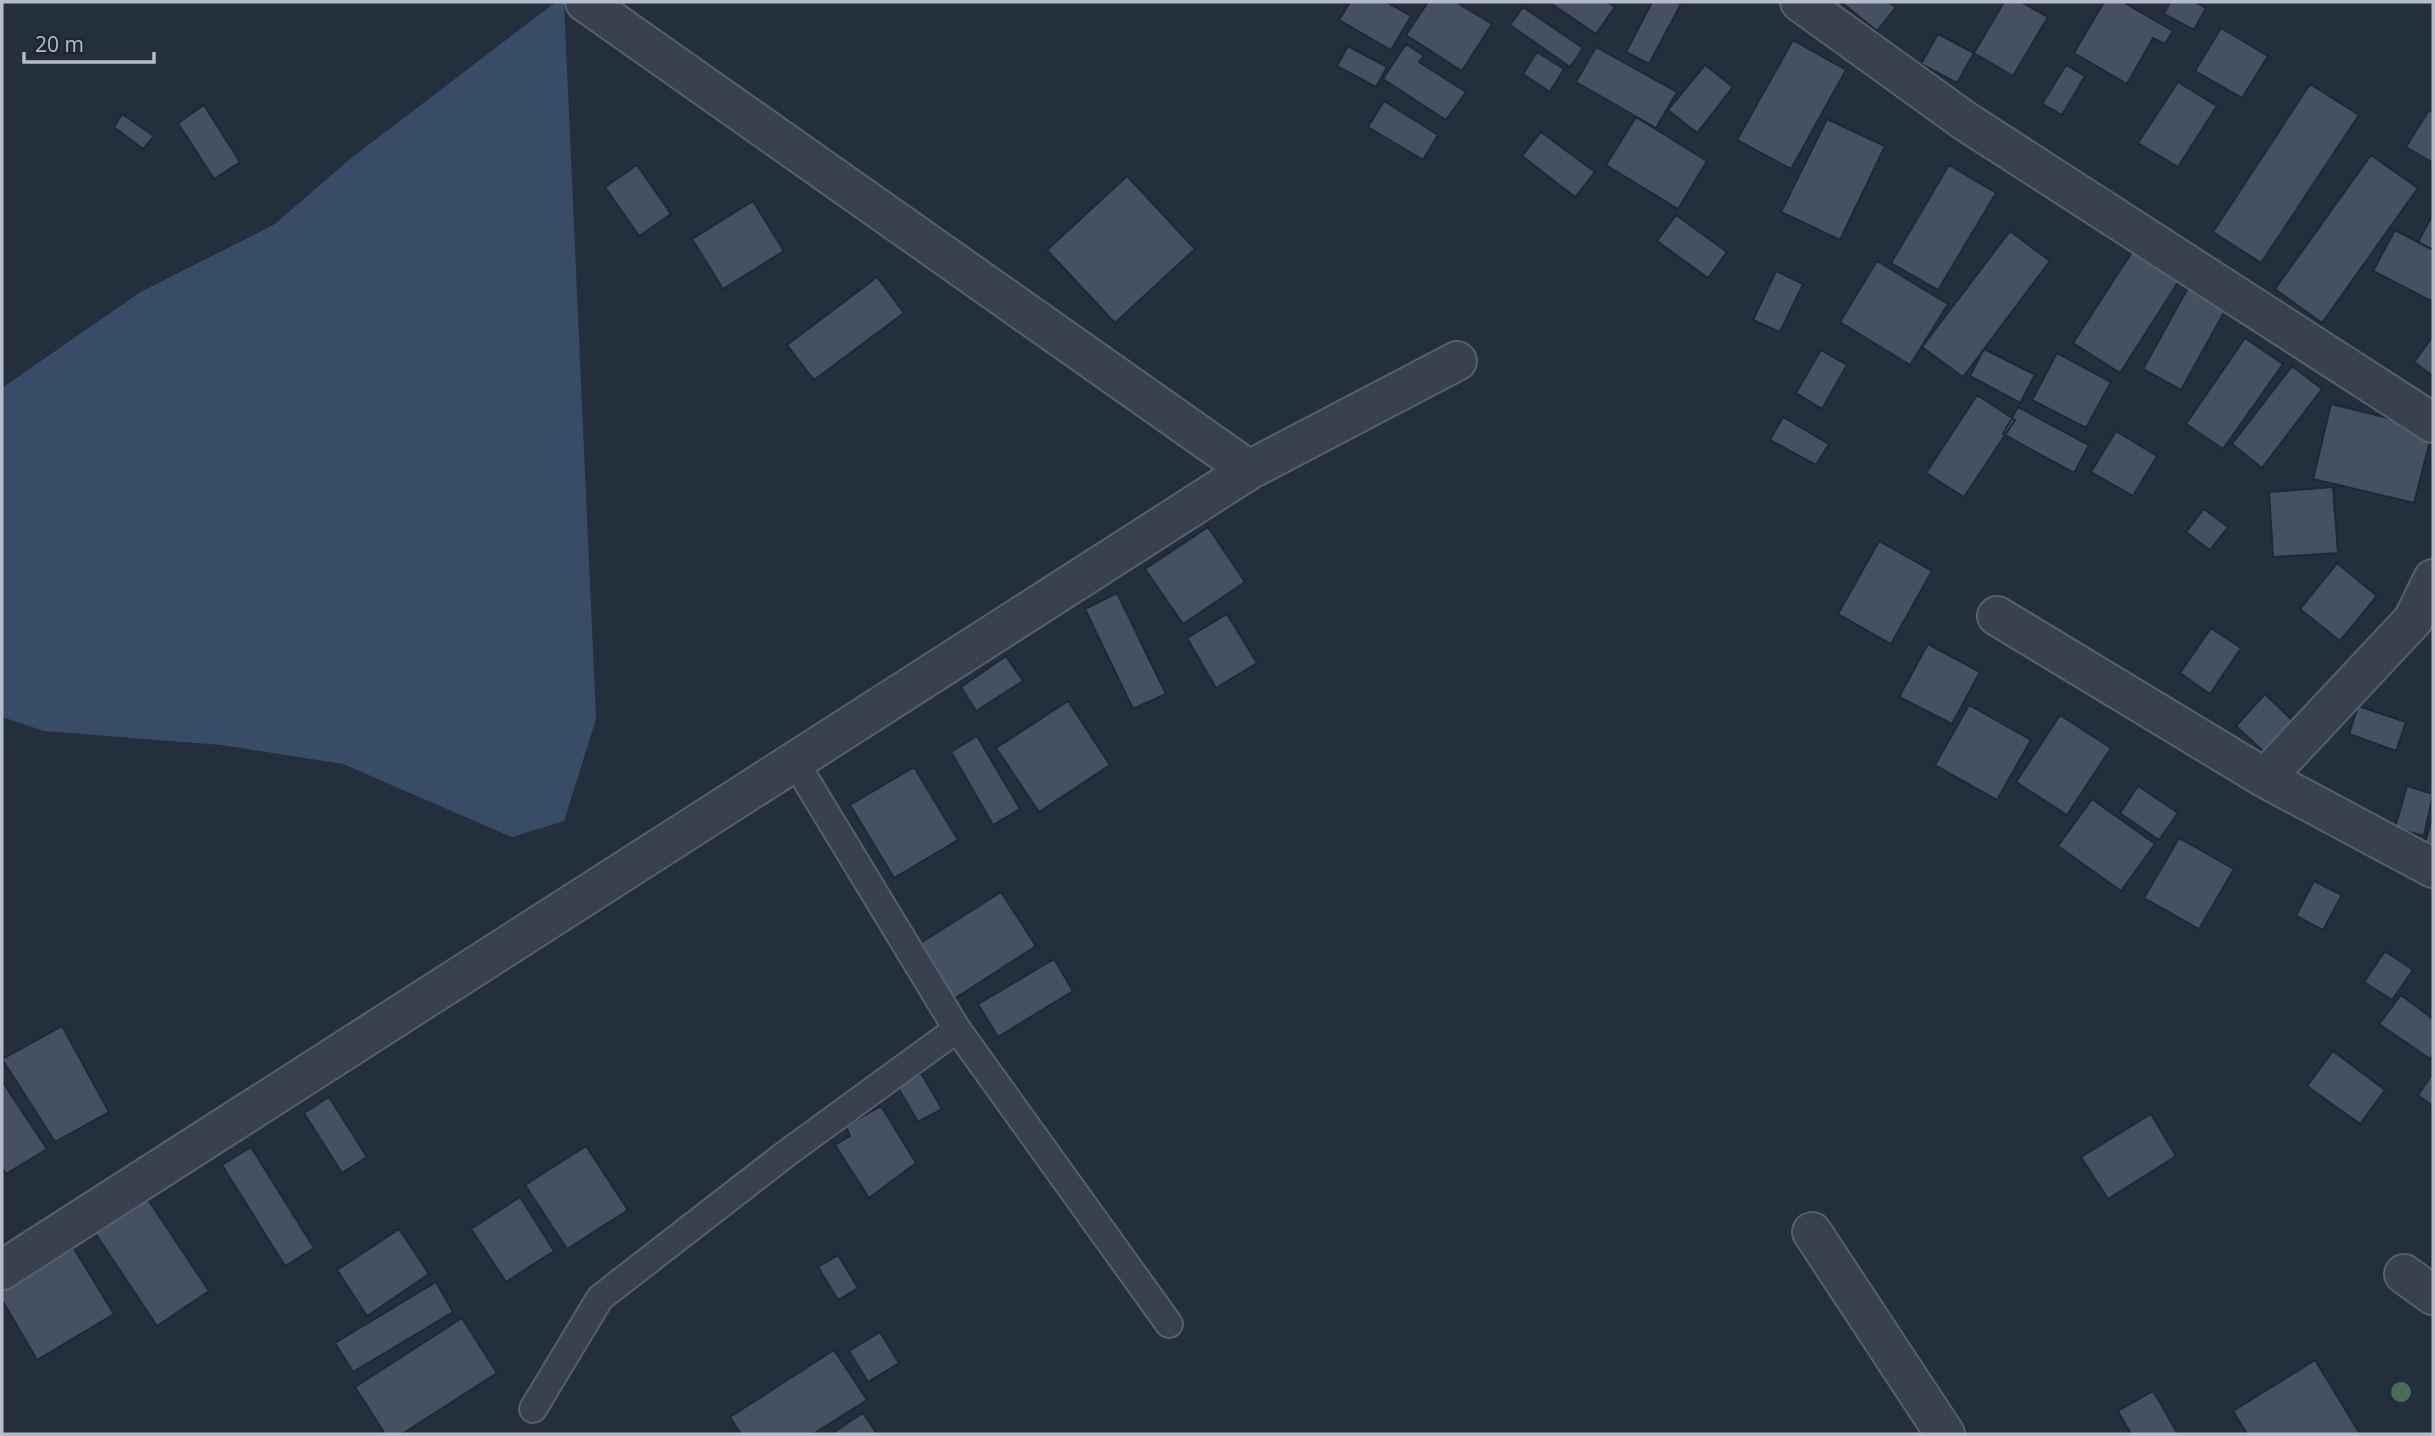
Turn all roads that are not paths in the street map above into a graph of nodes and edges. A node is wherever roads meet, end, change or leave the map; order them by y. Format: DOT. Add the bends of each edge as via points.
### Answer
graph roads {
  1 [pos="585,2"];
  2 [pos="1800,2"];
  3 [pos="1457,361"];
  4 [pos="2433,422"];
  5 [pos="1249,470"];
  6 [pos="2433,579"];
  7 [pos="1997,616"];
  8 [pos="795,762"];
  9 [pos="2265,778"];
  10 [pos="2433,868"];
  11 [pos="957,1029"];
  12 [pos="1812,1233"];
  13 [pos="2,1270"];
  14 [pos="1169,1324"];
  15 [pos="533,1409"];
  16 [pos="1945,1434"];
  1 -- 5 [label="street"];
  2 -- 4 [label="street" via="1965,121"];
  3 -- 5 [label="street"];
  5 -- 8 [label="street"];
  6 -- 9 [label="street" via="2413,620"];
  7 -- 9 [label="street"];
  8 -- 11 [label="lane"];
  8 -- 13 [label="street"];
  9 -- 10 [label="street"];
  11 -- 14 [label="lane"];
  11 -- 15 [label="lane" via="600,1298"];
  12 -- 16 [label="street"];
}
